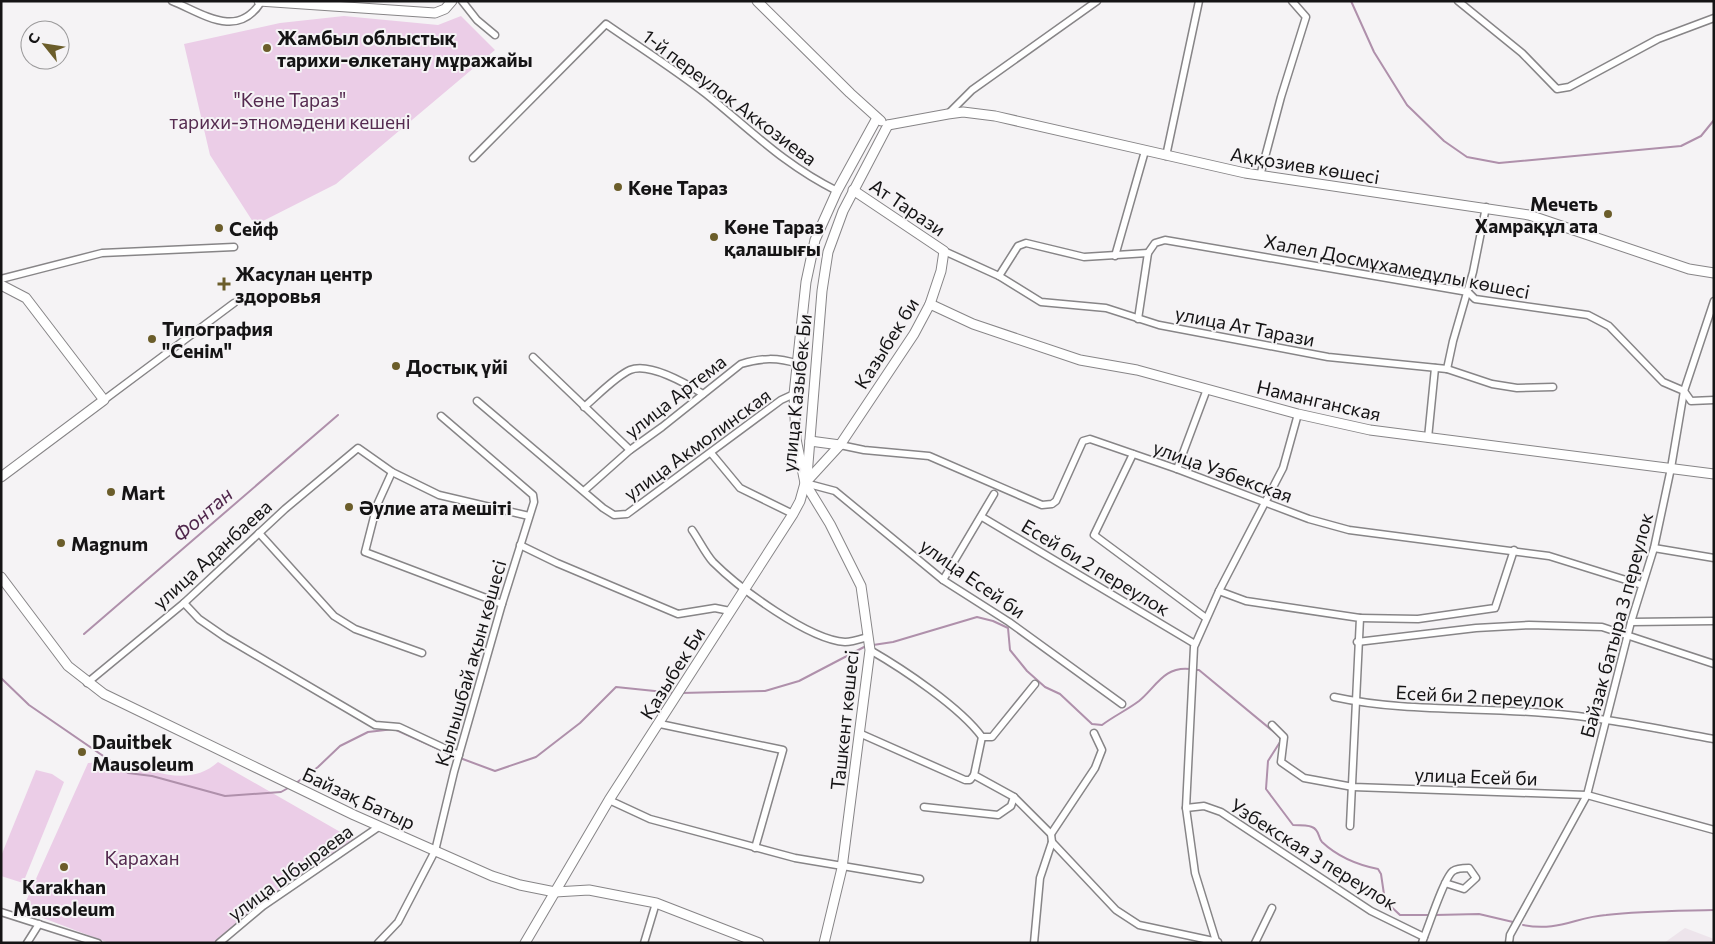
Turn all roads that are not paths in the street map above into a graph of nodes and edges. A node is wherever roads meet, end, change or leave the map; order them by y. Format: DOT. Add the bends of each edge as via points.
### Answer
graph roads {
  1 [pos="172,1"];
  2 [pos="452,1"];
  3 [pos="462,1"];
  4 [pos="757,1"];
  5 [pos="1097,1"];
  6 [pos="1199,1"];
  7 [pos="1292,1"];
  8 [pos="1458,1"];
  9 [pos="260,2"];
  10 [pos="1714,18"];
  11 [pos="495,34"];
  12 [pos="948,114"];
  13 [pos="877,118"];
  14 [pos="888,125"];
  15 [pos="1146,151"];
  16 [pos="1166,156"];
  17 [pos="473,158"];
  18 [pos="1260,176"];
  19 [pos="853,190"];
  20 [pos="837,191"];
  21 [pos="1486,207"];
  22 [pos="234,247"];
  23 [pos="944,251"];
  24 [pos="1148,252"];
  25 [pos="1115,256"];
  26 [pos="1714,273"];
  27 [pos="999,276"];
  28 [pos="1,279"];
  29 [pos="1,285"];
  30 [pos="805,289"];
  31 [pos="822,291"];
  32 [pos="1468,292"];
  33 [pos="1714,301"];
  34 [pos="234,303"];
  35 [pos="930,304"];
  36 [pos="1138,319"];
  37 [pos="533,357"];
  38 [pos="798,364"];
  39 [pos="1435,368"];
  40 [pos="1447,369"];
  41 [pos="1553,388"];
  42 [pos="1207,389"];
  43 [pos="1684,391"];
  44 [pos="703,394"];
  45 [pos="794,394"];
  46 [pos="104,400"];
  47 [pos="1714,400"];
  48 [pos="477,401"];
  49 [pos="584,407"];
  50 [pos="1298,414"];
  51 [pos="441,416"];
  52 [pos="1428,438"];
  53 [pos="810,440"];
  54 [pos="840,444"];
  55 [pos="630,450"];
  56 [pos="712,453"];
  57 [pos="1133,454"];
  58 [pos="1671,468"];
  59 [pos="1177,469"];
  60 [pos="392,472"];
  61 [pos="1714,474"];
  62 [pos="1,477"];
  63 [pos="805,483"];
  64 [pos="585,490"];
  65 [pos="994,494"];
  66 [pos="1267,502"];
  67 [pos="793,514"];
  68 [pos="529,516"];
  69 [pos="982,517"];
  70 [pos="692,530"];
  71 [pos="260,533"];
  72 [pos="520,545"];
  73 [pos="1654,548"];
  74 [pos="1514,550"];
  75 [pos="1714,558"];
  76 [pos="1,577"];
  77 [pos="943,580"];
  78 [pos="1642,585"];
  79 [pos="745,588"];
  80 [pos="1219,591"];
  81 [pos="184,603"];
  82 [pos="502,604"];
  83 [pos="730,611"];
  84 [pos="1206,618"];
  85 [pos="1360,618"];
  86 [pos="1714,621"];
  87 [pos="1631,622"];
  88 [pos="1629,635"];
  89 [pos="868,637"];
  90 [pos="1358,642"];
  91 [pos="1195,644"];
  92 [pos="870,650"];
  93 [pos="422,653"];
  94 [pos="1714,664"];
  95 [pos="87,683"];
  96 [pos="1035,684"];
  97 [pos="1334,697"];
  98 [pos="1356,702"];
  99 [pos="1122,704"];
  100 [pos="1606,719"];
  101 [pos="660,724"];
  102 [pos="1272,725"];
  103 [pos="859,733"];
  104 [pos="1094,733"];
  105 [pos="982,737"];
  106 [pos="1714,739"];
  107 [pos="459,755"];
  108 [pos="974,775"];
  109 [pos="1353,787"];
  110 [pos="1586,795"];
  111 [pos="1014,797"];
  112 [pos="609,800"];
  113 [pos="924,806"];
  114 [pos="1186,808"];
  115 [pos="380,826"];
  116 [pos="1350,826"];
  117 [pos="1714,830"];
  118 [pos="1051,834"];
  119 [pos="1052,842"];
  120 [pos="755,848"];
  121 [pos="435,851"];
  122 [pos="842,868"];
  123 [pos="920,879"];
  124 [pos="1445,883"];
  125 [pos="555,892"];
  126 [pos="656,903"];
  127 [pos="1272,908"];
  128 [pos="1,912"];
  129 [pos="39,924"];
  130 [pos="1423,940"];
  131 [pos="1217,942"];
  132 [pos="27,943"];
  133 [pos="98,943"];
  134 [pos="219,943"];
  135 [pos="378,943"];
  136 [pos="525,943"];
  137 [pos="644,943"];
  138 [pos="759,943"];
  139 [pos="824,943"];
  140 [pos="1034,943"];
  141 [pos="1255,943"];
  142 [pos="1509,943"];
  1 -- 9 [label="street" via="224,23 249,15"];
  2 -- 9 [label="street" via="435,13"];
  3 -- 11 [label="street" via="477,20"];
  4 -- 13 [label="street"];
  5 -- 12 [label="street" via="972,90"];
  6 -- 16 [label="street"];
  7 -- 18 [label="street" via="1306,16"];
  8 -- 10 [label="street" via="1522,53 1557,89 1569,87 1658,39"];
  12 -- 14 [label="street, Аққозиев көшесі"];
  12 -- 15 [label="street, Аққозиев көшесі" via="977,113 1028,122"];
  13 -- 14 [label="street"];
  13 -- 20 [label="street, улица Казыбек Би"];
  14 -- 19 [label="street, улица Казыбек Би"];
  15 -- 16 [label="street, Аққозиев көшесі"];
  15 -- 25 [label="street"];
  16 -- 18 [label="street, Аққозиев көшесі"];
  17 -- 20 [label="street, 1-й переулок Аккозиева" via="606,24 705,94 769,149 805,175"];
  18 -- 21 [label="street, Аққозиев көшесі"];
  19 -- 23 [label="street, Ат Тарази"];
  19 -- 31 [label="street, улица Казыбек Би" via="828,252"];
  20 -- 30 [label="street, улица Казыбек Би" via="815,240"];
  21 -- 26 [label="street, Аққозиев көшесі" via="1529,215 1689,269"];
  21 -- 32 [label="street"];
  22 -- 28 [label="street" via="102,253"];
  23 -- 27 [label="street, улица Ат Тарази"];
  23 -- 35 [label="street, Казыбек би"];
  24 -- 25 [label="street"];
  24 -- 32 [label="street, Халел Досмұхамедұлы көшесі" via="1155,243 1165,240"];
  24 -- 36 [label="street"];
  25 -- 27 [label="street" via="1084,257 1026,242 1018,246"];
  27 -- 36 [label="street, улица Ат Тарази" via="1041,302 1106,308"];
  29 -- 46 [label="street" via="26,298"];
  30 -- 31 [label="street"];
  30 -- 38 [label="street, улица Казыбек Би"];
  31 -- 53 [label="street, улица Казыбек Би"];
  32 -- 40 [label="street"];
  32 -- 43 [label="street, Халел Досмұхамедұлы көшесі" via="1476,299 1588,315 1609,326 1663,382"];
  33 -- 43 [label="street, Байзак батыра 3 переулок"];
  34 -- 46 [label="street"];
  35 -- 42 [label="street, Наманганская" via="972,324 1080,360 1138,370"];
  35 -- 54 [label="street, Казыбек би" via="914,334"];
  36 -- 39 [label="street, улица Ат Тарази" via="1328,356"];
  37 -- 49 [label="street"];
  38 -- 44 [label="street, улица Артема" via="780,358 754,359 732,370"];
  38 -- 45 [label="street, улица Казыбек Би"];
  39 -- 40 [label="street, улица Ат Тарази"];
  39 -- 52 [label="street"];
  40 -- 41 [label="street, улица Ат Тарази" via="1492,384"];
  42 -- 50 [label="street, Наманганская"];
  42 -- 59 [label="street"];
  43 -- 47 [label="street, Халел Досмұхамедұлы көшесі" via="1691,401"];
  43 -- 58 [label="street, Байзак батыра 3 переулок"];
  44 -- 49 [label="street" via="680,379 635,369 625,373"];
  44 -- 55 [label="street, улица Артема"];
  45 -- 56 [label="street, улица Акмолинская" via="781,400"];
  45 -- 63 [label="street, улица Казыбек Би" via="796,439"];
  46 -- 62 [label="street"];
  48 -- 64 [label="street, улица Акмолинская"];
  49 -- 55 [label="street"];
  50 -- 52 [label="street, Наманганская" via="1370,430"];
  50 -- 66 [label="street" via="1283,468"];
  51 -- 68 [label="street, Қылышбай ақын көшесі" via="533,495"];
  52 -- 58 [label="street, Наманганская"];
  53 -- 54 [label="street"];
  53 -- 63 [label="street, улица Казыбек Би"];
  54 -- 57 [label="street, улица Узбекская" via="864,450 929,456 1042,505 1056,501 1083,441 1090,440"];
  54 -- 63 [label="street, Казыбек би"];
  55 -- 64 [label="street, улица Артема"];
  56 -- 64 [label="street, улица Акмолинская" via="627,514 614,515"];
  56 -- 67 [label="street" via="740,488"];
  57 -- 59 [label="street, улица Узбекская"];
  57 -- 84 [label="street" via="1094,535"];
  58 -- 61 [label="street, Наманганская"];
  58 -- 73 [label="street, Байзак батыра 3 переулок"];
  59 -- 66 [label="street, улица Узбекская"];
  60 -- 68 [label="street" via="439,495"];
  60 -- 71 [label="street, улица Аданбаева" via="358,448"];
  60 -- 82 [label="street" via="377,504 365,552"];
  63 -- 67 [label="street, Қазыбек Би"];
  63 -- 77 [label="street, улица Есей би" via="835,490"];
  63 -- 89 [label="street, Ташкент көшесі" via="861,586"];
  65 -- 69 [label="street"];
  66 -- 74 [label="street, улица Узбекская" via="1349,530"];
  66 -- 80 [label="street"];
  67 -- 79 [label="street, Қазыбек Би"];
  68 -- 72 [label="street, Қылышбай ақын көшесі"];
  69 -- 77 [label="street"];
  69 -- 91 [label="street, Есей би 2 переулок"];
  70 -- 79 [label="street" via="712,561"];
  71 -- 81 [label="street, улица Аданбаева"];
  71 -- 93 [label="street" via="334,616 356,629"];
  72 -- 82 [label="street, Қылышбай ақын көшесі"];
  72 -- 83 [label="street" via="678,614 715,608"];
  73 -- 75 [label="street"];
  73 -- 78 [label="street, Байзак батыра 3 переулок"];
  74 -- 78 [label="street, улица Узбекская" via="1549,556"];
  74 -- 85 [label="street" via="1495,608 1418,619"];
  76 -- 95 [label="street, Байзақ Батыр" via="68,666"];
  77 -- 99 [label="street, улица Есей би" via="1009,622"];
  78 -- 87 [label="street, Байзак батыра 3 переулок"];
  79 -- 83 [label="street, Қазыбек Би"];
  79 -- 89 [label="street" via="798,626 830,639 847,642"];
  80 -- 84 [label="street"];
  80 -- 85 [label="street" via="1246,601"];
  81 -- 95 [label="street, улица Аданбаева"];
  81 -- 107 [label="street" via="199,619 225,637 375,725 399,727"];
  82 -- 107 [label="street, Қылышбай ақын көшесі"];
  83 -- 101 [label="street, Қазыбек Би"];
  84 -- 91 [label="street"];
  85 -- 90 [label="street"];
  86 -- 87 [label="street"];
  87 -- 88 [label="street, Байзак батыра 3 переулок"];
  88 -- 90 [label="street" via="1602,627 1529,625"];
  88 -- 94 [label="street"];
  88 -- 100 [label="street, Байзак батыра 3 переулок"];
  89 -- 92 [label="street, Ташкент көшесі"];
  90 -- 98 [label="street"];
  91 -- 114 [label="street"];
  92 -- 103 [label="street, Ташкент көшесі"];
  92 -- 105 [label="street" via="970,720"];
  95 -- 115 [label="street, Байзақ Батыр"];
  96 -- 105 [label="street" via="992,737"];
  97 -- 98 [label="street, Есей би 2 переулок"];
  98 -- 100 [label="street, Есей би 2 переулок"];
  98 -- 109 [label="street"];
  100 -- 106 [label="street, Есей би 2 переулок"];
  100 -- 110 [label="street, Байзак батыра 3 переулок"];
  101 -- 112 [label="street, Қазыбек Би"];
  101 -- 120 [label="street" via="783,750"];
  102 -- 109 [label="street, улица Есей би" via="1284,737 1281,762 1304,778"];
  103 -- 108 [label="street" via="964,780 970,780"];
  103 -- 122 [label="street, Ташкент көшесі"];
  104 -- 118 [label="street" via="1102,750 1095,768"];
  105 -- 108 [label="street"];
  107 -- 121 [label="street, Қылышбай ақын көшесі"];
  108 -- 111 [label="street"];
  109 -- 110 [label="street, улица Есей би"];
  109 -- 116 [label="street"];
  110 -- 117 [label="street, улица Есей би"];
  110 -- 142 [label="street, Байзак батыра 3 переулок" via="1510,935"];
  111 -- 113 [label="street" via="1011,806 998,815"];
  111 -- 118 [label="street"];
  112 -- 120 [label="street" via="650,819"];
  112 -- 125 [label="street, Қазыбек Би"];
  114 -- 130 [label="street, Узбекская 3 переулок" via="1204,806 1221,812 1371,911"];
  114 -- 131 [label="street" via="1195,873"];
  115 -- 121 [label="street, Байзақ Батыр"];
  115 -- 134 [label="street, улица Ыбыраева" via="263,906"];
  118 -- 119 [label="street"];
  119 -- 131 [label="street" via="1116,910 1140,925"];
  119 -- 140 [label="street" via="1040,878"];
  120 -- 122 [label="street"];
  121 -- 125 [label="street, Байзақ Батыр" via="492,876"];
  121 -- 135 [label="street, Қылышбай ақын көшесі" via="398,922"];
  122 -- 123 [label="street"];
  122 -- 139 [label="street, Ташкент көшесі"];
  124 -- 124 [label="street" via="1455,869 1469,868 1476,878 1464,889"];
  124 -- 130 [label="street"];
  125 -- 126 [label="street, Байзақ Батыр" via="589,890"];
  125 -- 136 [label="street"];
  126 -- 137 [label="street"];
  126 -- 138 [label="street, Байзақ Батыр"];
  127 -- 141 [label="street"];
  128 -- 129 [label="street"];
  129 -- 132 [label="street"];
  129 -- 133 [label="street"];
}
